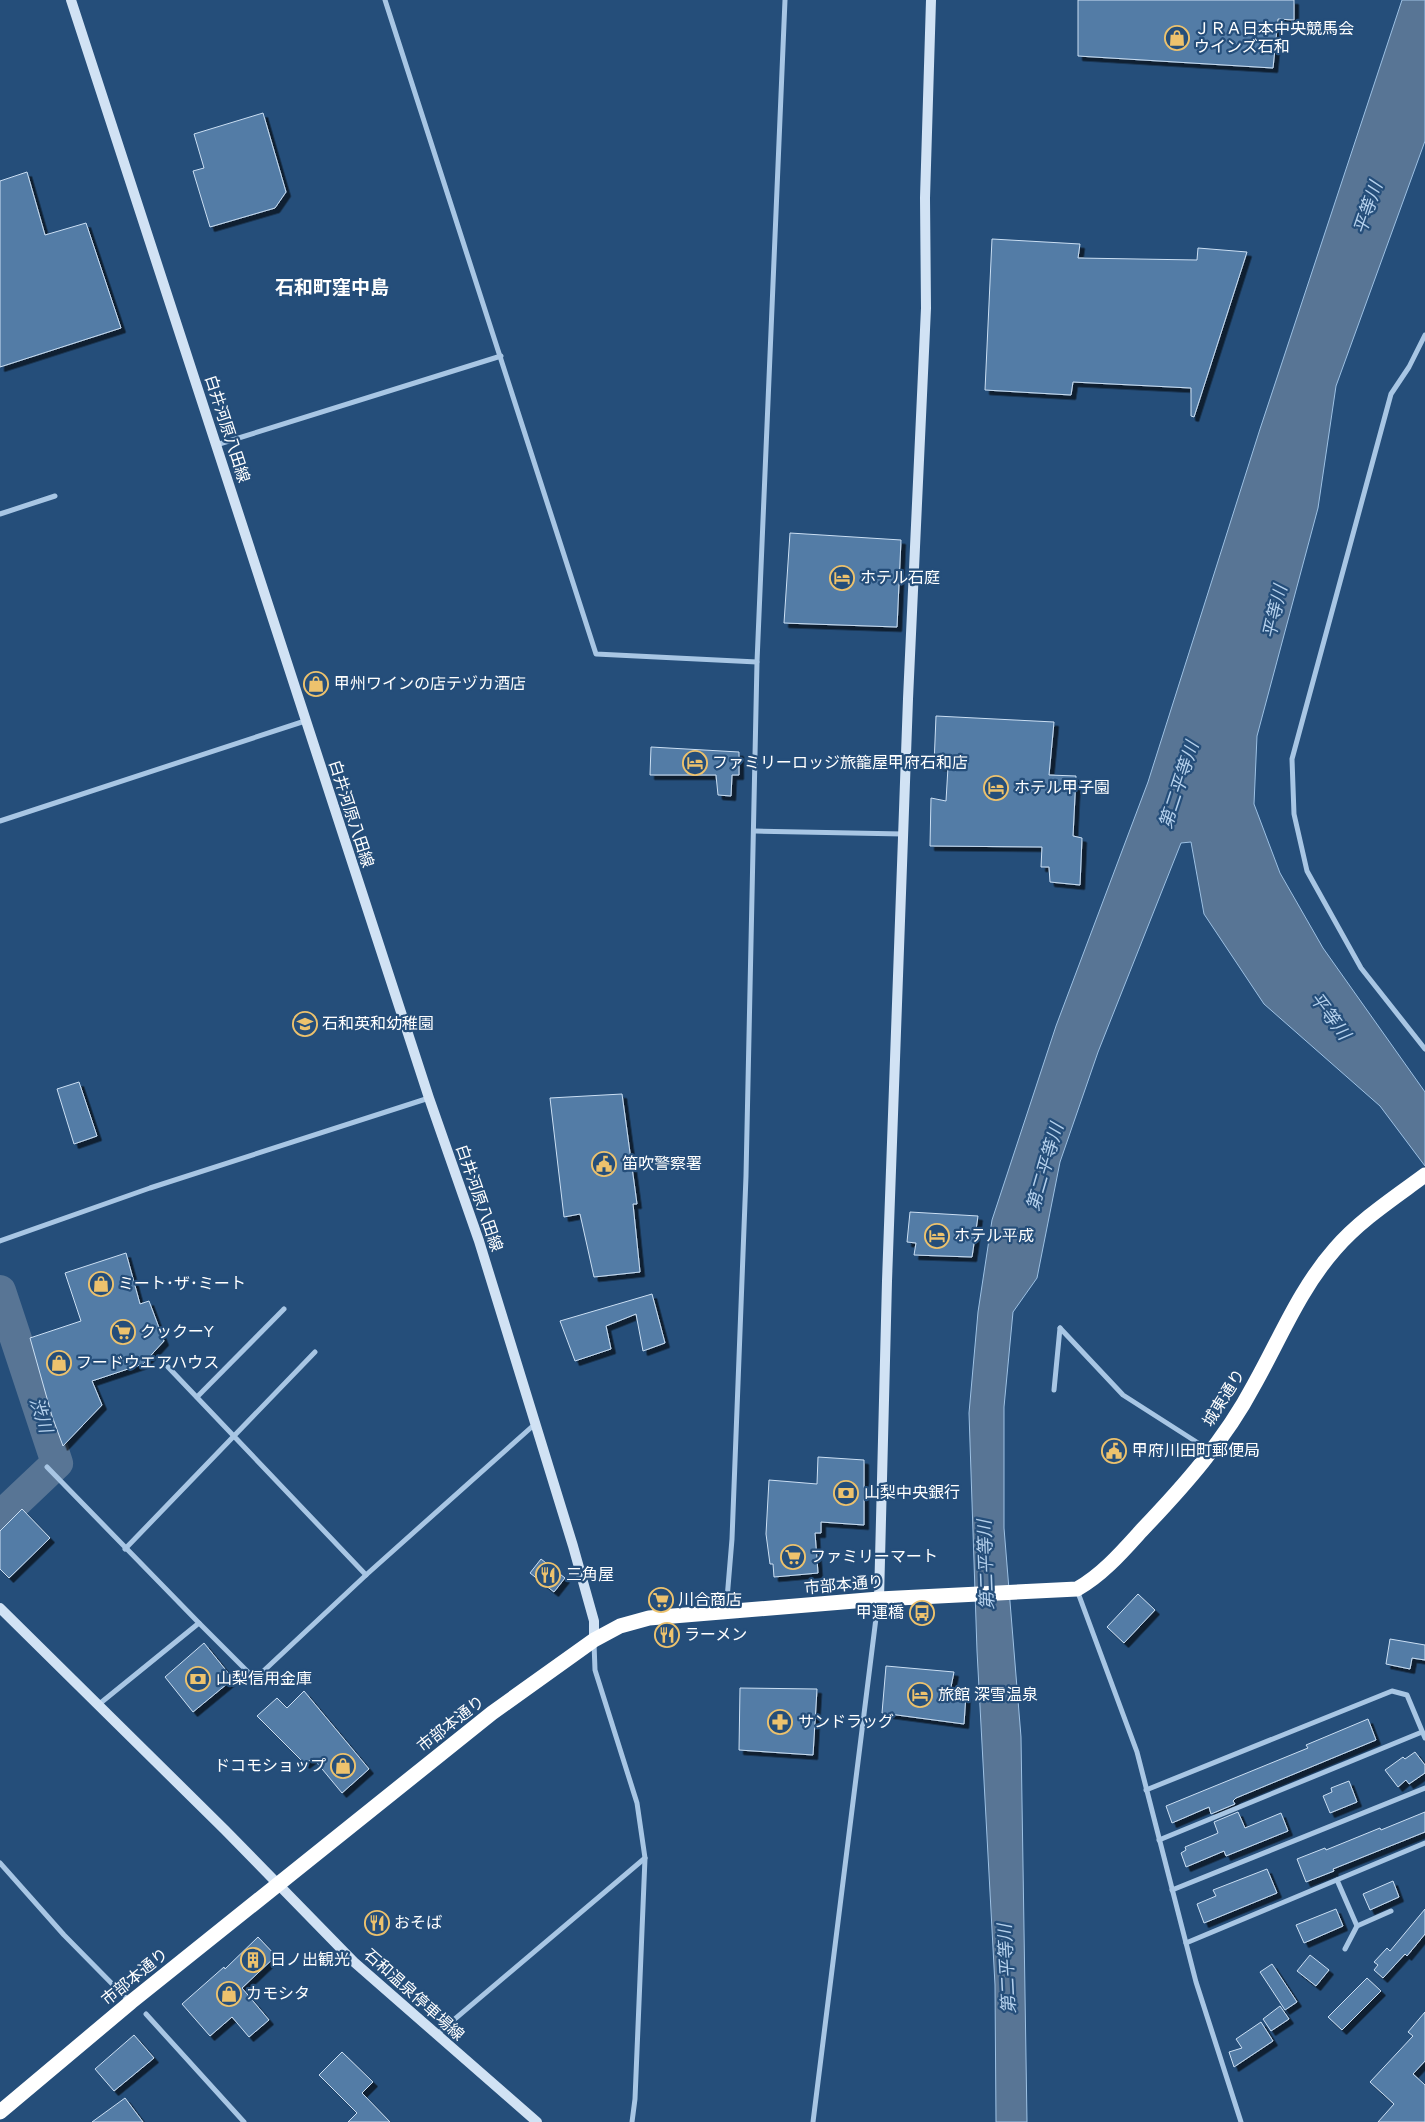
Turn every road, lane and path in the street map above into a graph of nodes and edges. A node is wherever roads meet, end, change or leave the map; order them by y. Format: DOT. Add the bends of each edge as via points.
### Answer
graph roads {
  1 [pos="71,0"];
  2 [pos="385,0"];
  3 [pos="785,0"];
  4 [pos="931,0"];
  5 [pos="1425,334"];
  6 [pos="501,356"];
  7 [pos="216,445"];
  8 [pos="55,496"];
  9 [pos="0,514"];
  10 [pos="757,662"];
  11 [pos="305,720"];
  12 [pos="0,821"];
  13 [pos="755,831"];
  14 [pos="903,834"];
  15 [pos="1425,1049"];
  16 [pos="428,1098"];
  17 [pos="1421,1178"];
  18 [pos="0,1241"];
  19 [pos="284,1309"];
  20 [pos="315,1352"];
  21 [pos="168,1368"];
  22 [pos="1054,1390"];
  23 [pos="197,1397"];
  24 [pos="534,1424"];
  25 [pos="234,1436"];
  26 [pos="1211,1452"];
  27 [pos="47,1467"];
  28 [pos="125,1548"];
  29 [pos="366,1575"];
  30 [pos="1077,1589"];
  31 [pos="878,1599"];
  32 [pos="0,1608"];
  33 [pos="726,1612"];
  34 [pos="199,1623"];
  35 [pos="594,1640"];
  36 [pos="98,1705"];
  37 [pos="1422,1732"];
  38 [pos="1425,1738"];
  39 [pos="1425,1788"];
  40 [pos="1146,1790"];
  41 [pos="1159,1840"];
  42 [pos="1425,1843"];
  43 [pos="645,1858"];
  44 [pos="0,1863"];
  45 [pos="1337,1880"];
  46 [pos="277,1885"];
  47 [pos="1172,1890"];
  48 [pos="1391,1911"];
  49 [pos="1357,1926"];
  50 [pos="1186,1943"];
  51 [pos="1345,1948"];
  52 [pos="131,2002"];
  53 [pos="146,2014"];
  54 [pos="435,2035"];
  55 [pos="0,2112"];
  56 [pos="244,2122"];
  57 [pos="537,2122"];
  58 [pos="632,2122"];
  59 [pos="813,2122"];
  60 [pos="1240,2122"];
  1 -- 7 [label="main road, 白井河原八田線"];
  2 -- 6 [label="street"];
  3 -- 10 [label="street"];
  4 -- 14 [label="main road" via="925,198 926,308"];
  5 -- 15 [label="street" via="1409,367 1390,394 1292,759 1294,814 1307,870 1360,968"];
  6 -- 7 [label="street"];
  6 -- 10 [label="street" via="596,654"];
  7 -- 11 [label="main road, 白井河原八田線"];
  8 -- 9 [label="street"];
  10 -- 13 [label="street"];
  11 -- 12 [label="street"];
  11 -- 16 [label="main road, 白井河原八田線"];
  13 -- 14 [label="street"];
  13 -- 33 [label="street" via="733,1529"];
  14 -- 31 [label="main road"];
  16 -- 18 [label="street" via="150,1188"];
  16 -- 24 [label="main road, 白井河原八田線" via="478,1241"];
  17 -- 26 [label="highway, 城東通り" via="1375,1212 1335,1249 1300,1296 1253,1387"];
  19 -- 23 [label="street"];
  20 -- 25 [label="street"];
  21 -- 23 [label="street"];
  22 -- 26 [label="street" via="1060,1328 1124,1395"];
  23 -- 25 [label="street"];
  24 -- 29 [label="street"];
  24 -- 35 [label="main road, 白井河原八田線" via="594,1621"];
  25 -- 28 [label="street"];
  25 -- 29 [label="street"];
  26 -- 30 [label="highway, 城東通り" via="1119,1554"];
  27 -- 28 [label="street"];
  28 -- 34 [label="street"];
  29 -- 34 [label="street" via="255,1679"];
  30 -- 31 [label="highway, 市部本通り"];
  30 -- 40 [label="street" via="1137,1752"];
  31 -- 33 [label="highway, 市部本通り"];
  31 -- 59 [label="street"];
  32 -- 36 [label="main road, 石和温泉停車場線"];
  33 -- 35 [label="highway, 市部本通り" via="649,1618 620,1626"];
  34 -- 36 [label="street"];
  35 -- 43 [label="street" via="595,1670 637,1803"];
  35 -- 46 [label="highway, 市部本通り" via="492,1713"];
  36 -- 46 [label="main road, 石和温泉停車場線"];
  37 -- 38 [label="street"];
  37 -- 40 [label="street" via="1407,1695 1392,1691"];
  37 -- 41 [label="street"];
  39 -- 47 [label="street"];
  40 -- 41 [label="street"];
  41 -- 47 [label="street"];
  42 -- 45 [label="street"];
  43 -- 54 [label="street"];
  43 -- 58 [label="street"];
  44 -- 52 [label="street" via="64,1935"];
  45 -- 49 [label="street"];
  45 -- 50 [label="street"];
  46 -- 52 [label="highway, 市部本通り"];
  46 -- 54 [label="main road, 石和温泉停車場線" via="354,1962"];
  47 -- 50 [label="street"];
  48 -- 49 [label="street"];
  49 -- 51 [label="street"];
  50 -- 60 [label="street"];
  52 -- 55 [label="highway, 市部本通り"];
  53 -- 56 [label="street"];
  54 -- 57 [label="main road, 石和温泉停車場線"];
}
